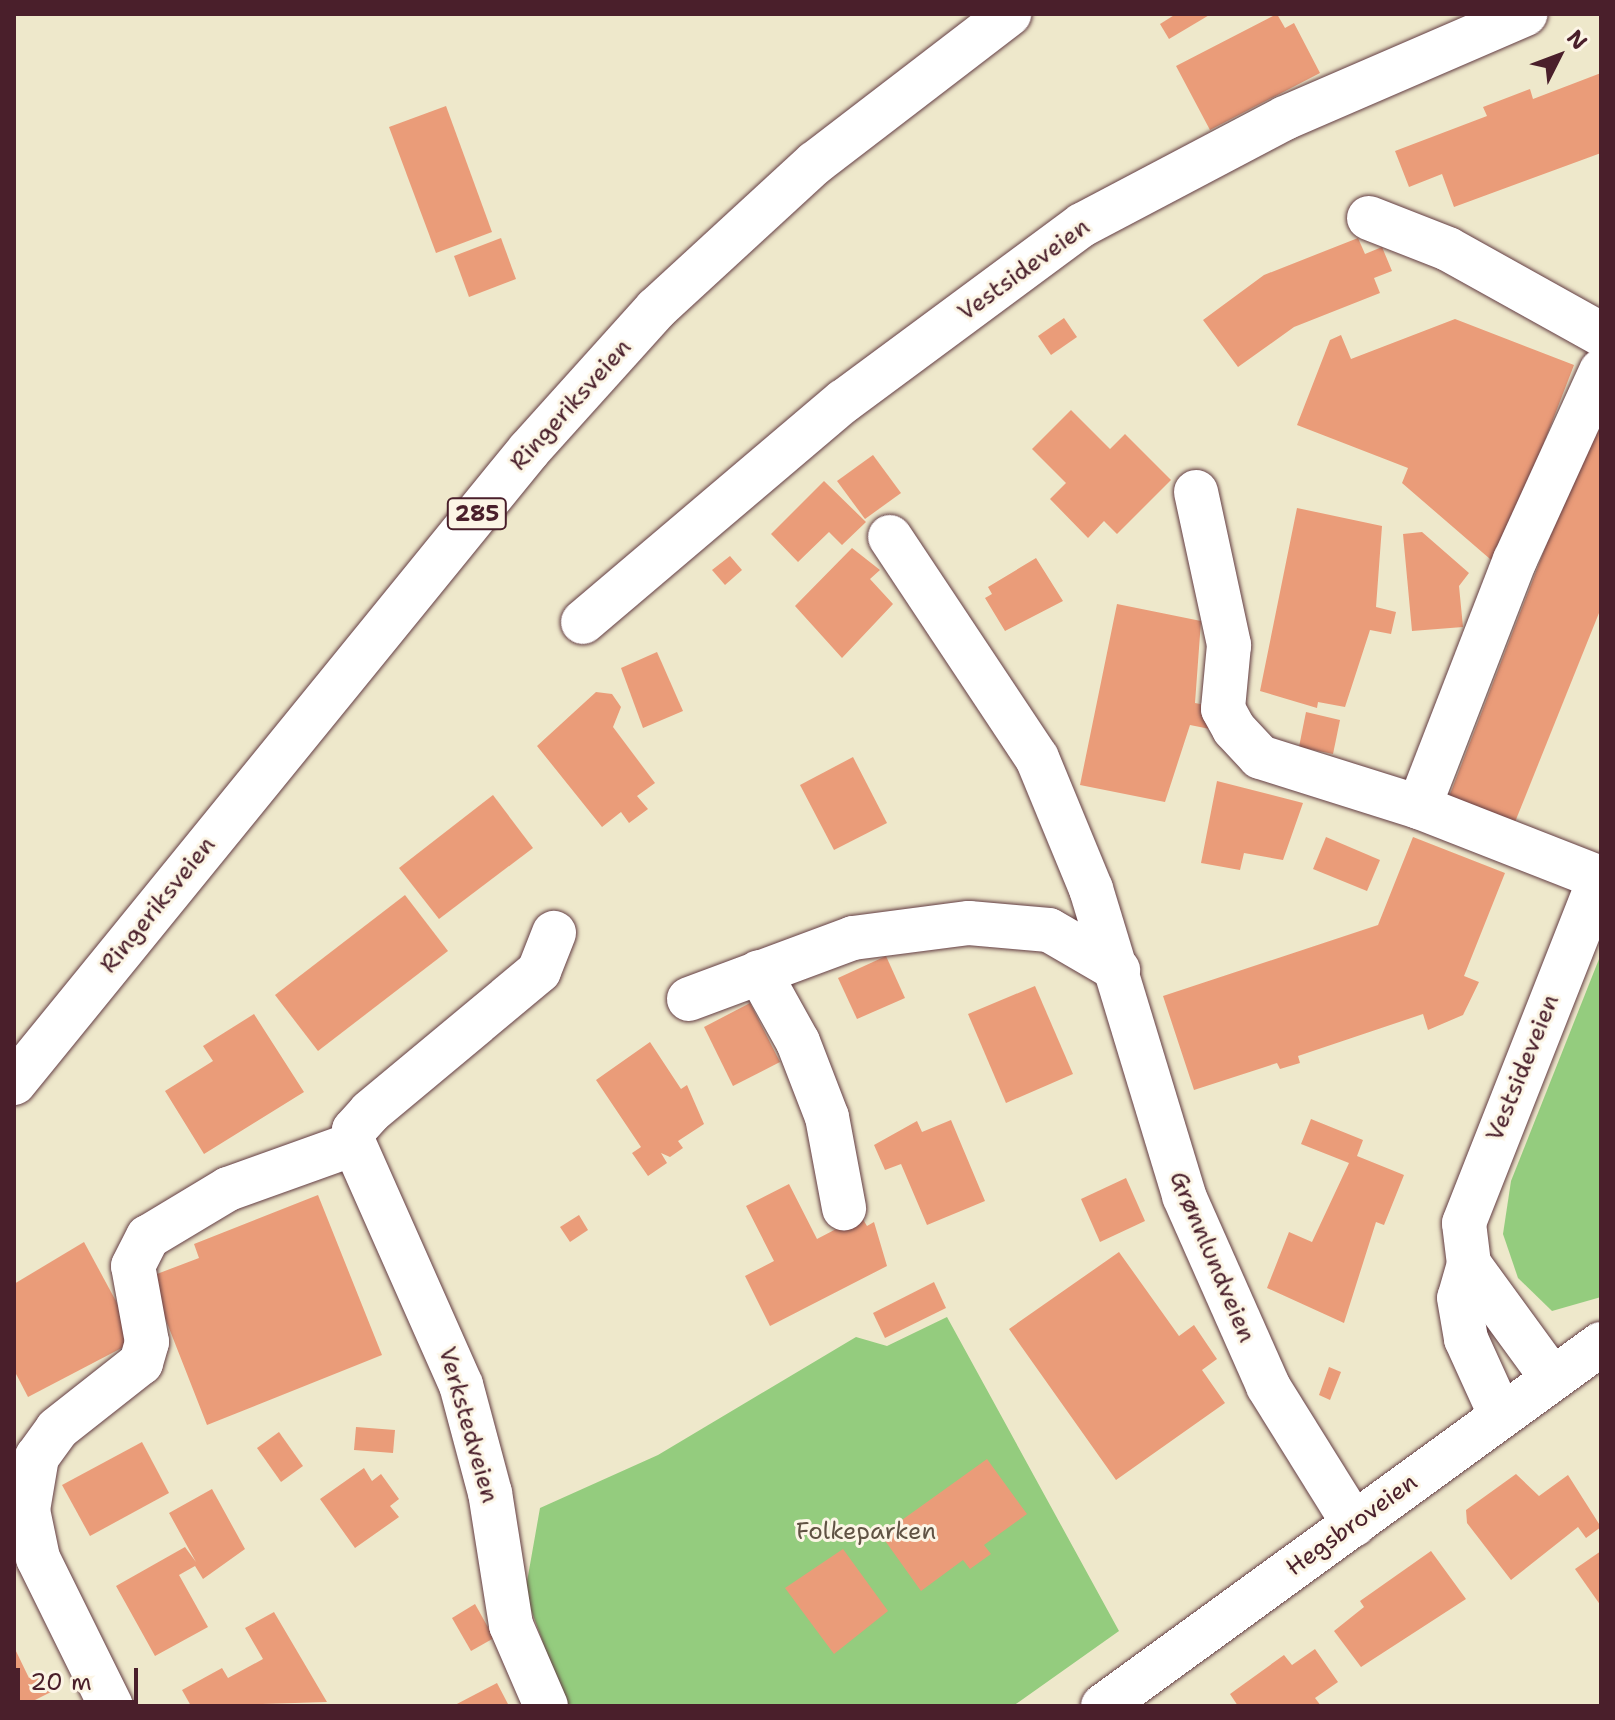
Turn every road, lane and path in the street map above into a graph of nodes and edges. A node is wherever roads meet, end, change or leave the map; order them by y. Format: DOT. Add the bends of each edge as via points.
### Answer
graph roads {
  1 [pos="1009,14"];
  2 [pos="1525,14"];
  3 [pos="1369,218"];
  4 [pos="1601,334"];
  5 [pos="1601,371"];
  6 [pos="1196,492"];
  7 [pos="890,537"];
  8 [pos="583,622"];
  9 [pos="1419,807"];
  10 [pos="1601,877"];
  11 [pos="554,933"];
  12 [pos="1118,970"];
  13 [pos="759,972"];
  14 [pos="689,999"];
  15 [pos="14,1083"];
  16 [pos="355,1149"];
  17 [pos="844,1208"];
  18 [pos="1469,1264"];
  19 [pos="1601,1344"];
  20 [pos="1552,1378"];
  21 [pos="1500,1414"];
  22 [pos="1354,1524"];
  23 [pos="111,1706"];
  24 [pos="546,1706"];
  25 [pos="1103,1706"];
  1 -- 15 [label="street, Ringeriksveien / 285" via="815,163 656,309 529,450"];
  2 -- 8 [label="street, Vestsideveien" via="1299,112 1082,225 844,401"];
  3 -- 4 [label="street" via="1448,249"];
  5 -- 9 [label="street" via="1515,560"];
  6 -- 9 [label="street" via="1229,645 1223,709 1234,729 1260,757"];
  7 -- 12 [label="street, Grønnlundveien" via="1037,758"];
  9 -- 10 [label="street"];
  10 -- 18 [label="street, Vestsideveien" via="1473,1194 1464,1223"];
  11 -- 16 [label="street" via="539,971 370,1112 354,1130"];
  12 -- 13 [label="street" via="1049,930 969,923 853,938"];
  12 -- 22 [label="street, Grønnlundveien" via="1162,1131 1208,1253 1268,1386"];
  13 -- 14 [label="street"];
  13 -- 17 [label="street" via="798,1042 827,1117"];
  16 -- 23 [label="street" via="228,1189 148,1237 133,1266 147,1342 141,1363 57,1429 37,1457 28,1510 45,1576"];
  16 -- 24 [label="street, Verkstedveien" via="461,1385 490,1493 511,1625"];
  18 -- 20 [label="street, Vestsideveien"];
  18 -- 21 [label="street, Vestsideveien" via="1459,1298 1466,1339"];
  19 -- 20 [label="street, Hegsbroveien"];
  20 -- 21 [label="street, Hegsbroveien"];
  21 -- 22 [label="street, Hegsbroveien"];
  22 -- 25 [label="street, Hegsbroveien"];
}
